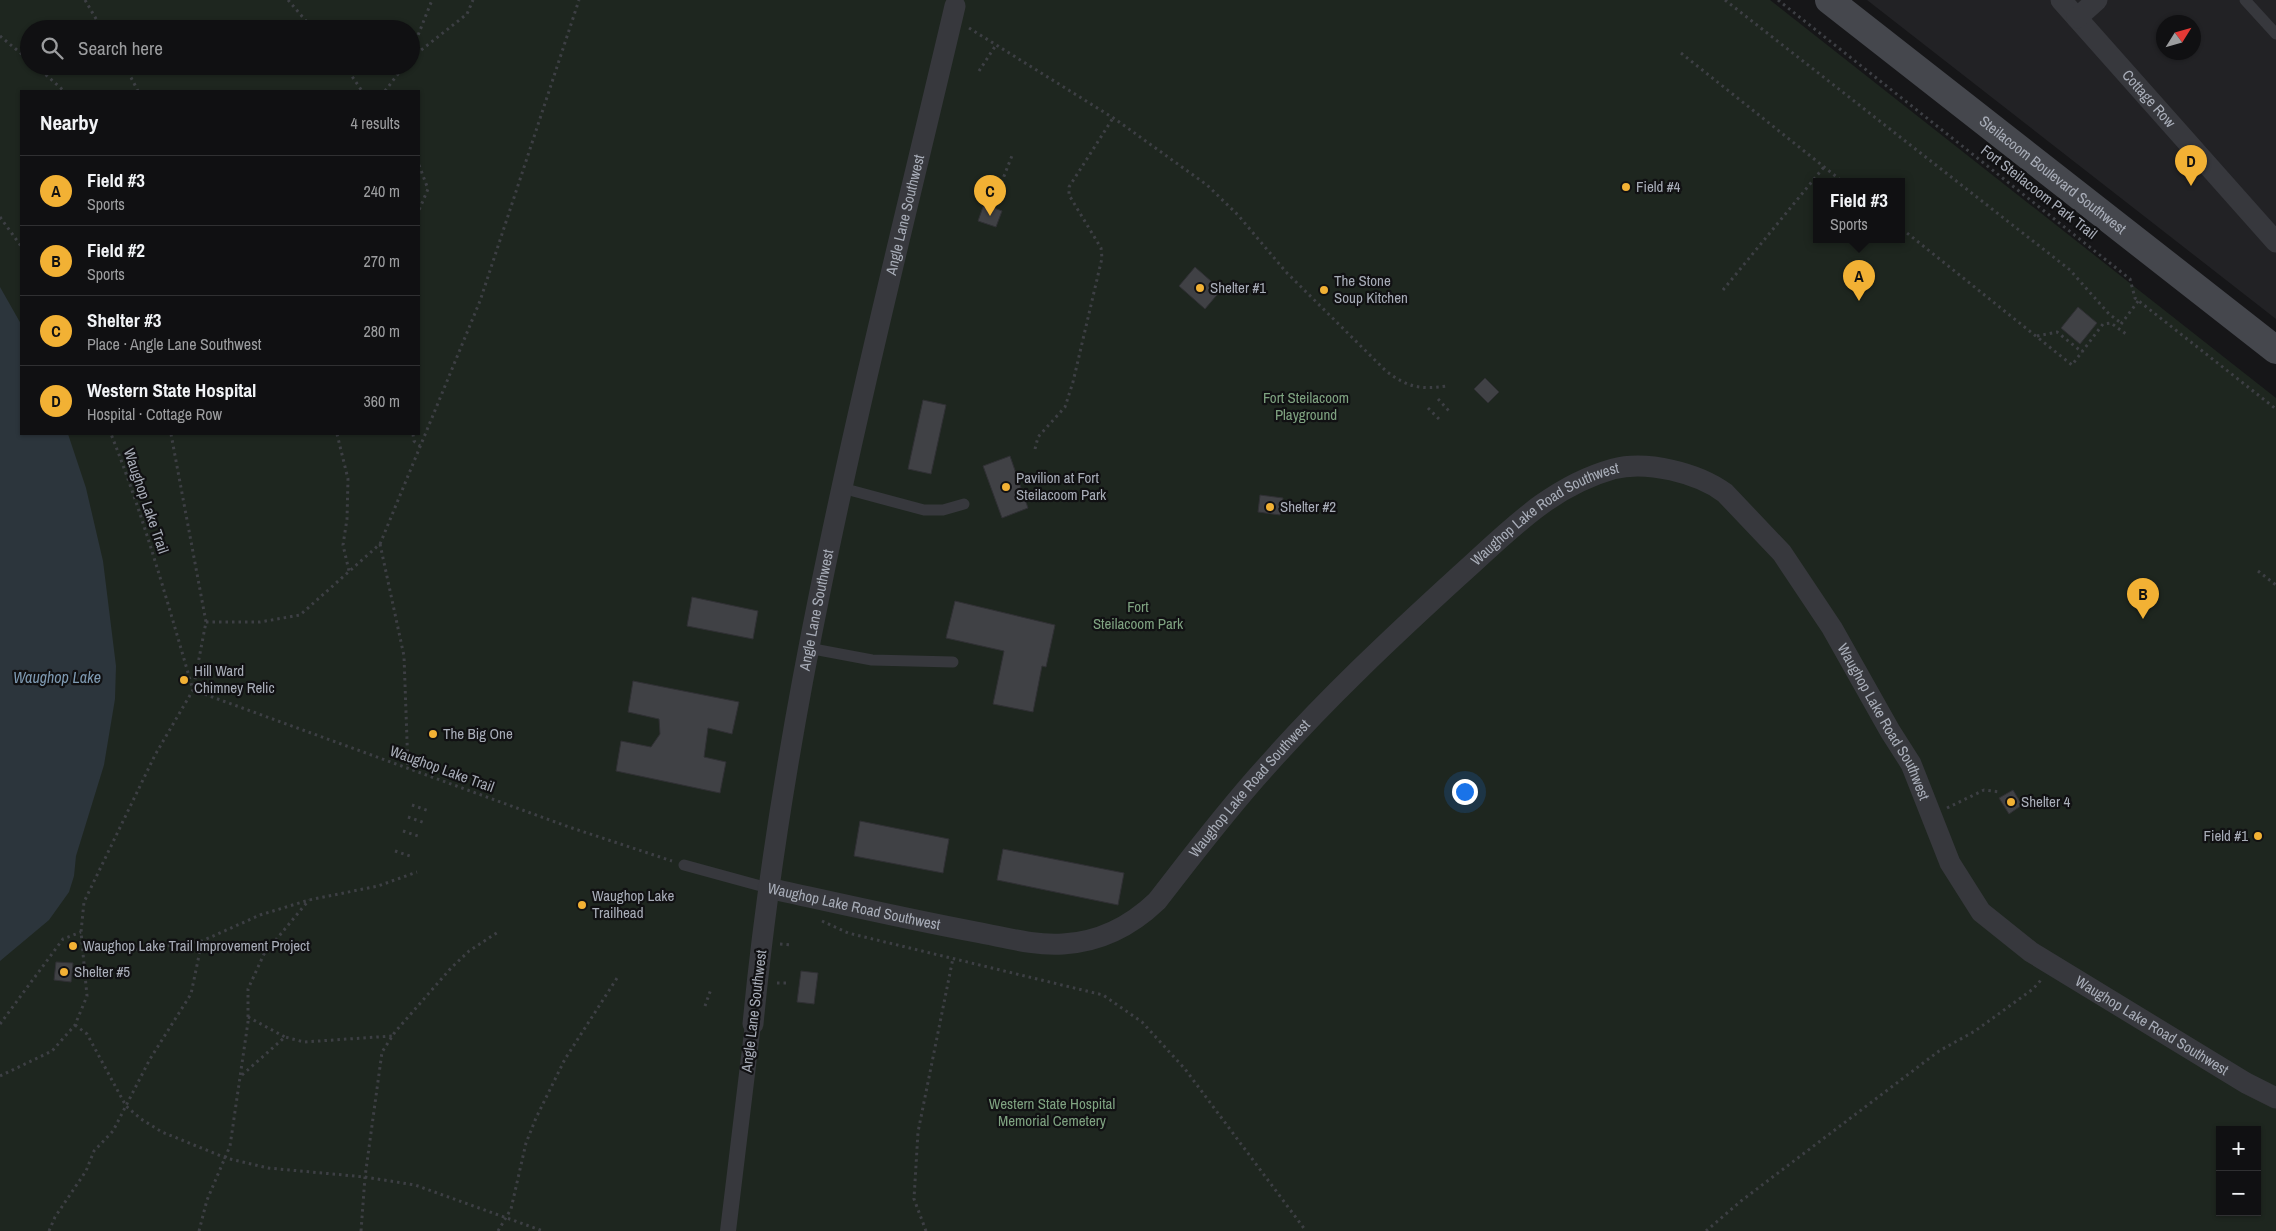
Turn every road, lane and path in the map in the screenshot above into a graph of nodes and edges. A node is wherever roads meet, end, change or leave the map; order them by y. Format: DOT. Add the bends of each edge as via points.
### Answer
graph roads {
  1 [pos="85,0"];
  2 [pos="288,0"];
  3 [pos="432,0"];
  4 [pos="473,0"];
  5 [pos="579,0"];
  6 [pos="1725,0"];
  7 [pos="1778,0"];
  8 [pos="1829,0"];
  9 [pos="2062,0"];
  10 [pos="2097,0"];
  11 [pos="2245,0"];
  12 [pos="955,8"];
  13 [pos="2077,18"];
  14 [pos="97,20"];
  15 [pos="305,20"];
  16 [pos="420,30"];
  17 [pos="2276,34"];
  18 [pos="0,36"];
  19 [pos="996,45"];
  20 [pos="420,51"];
  21 [pos="20,53"];
  22 [pos="1681,53"];
  23 [pos="979,71"];
  24 [pos="46,75"];
  25 [pos="130,75"];
  26 [pos="350,75"];
  27 [pos="397,75"];
  28 [pos="63,90"];
  29 [pos="138,90"];
  30 [pos="361,90"];
  31 [pos="385,90"];
  32 [pos="1113,118"];
  33 [pos="1013,153"];
  34 [pos="1824,167"];
  35 [pos="420,168"];
  36 [pos="1815,178"];
  37 [pos="1838,178"];
  38 [pos="1813,180"];
  39 [pos="992,207"];
  40 [pos="420,208"];
  41 [pos="0,217"];
  42 [pos="1905,231"];
  43 [pos="2276,242"];
  44 [pos="20,245"];
  45 [pos="1723,290"];
  46 [pos="2139,300"];
  47 [pos="2121,323"];
  48 [pos="2118,328"];
  49 [pos="2126,334"];
  50 [pos="2036,336"];
  51 [pos="2276,350"];
  52 [pos="2082,352"];
  53 [pos="1447,386"];
  54 [pos="1438,399"];
  55 [pos="1428,408"];
  56 [pos="2276,409"];
  57 [pos="1449,410"];
  58 [pos="1439,419"];
  59 [pos="111,435"];
  60 [pos="170,435"];
  61 [pos="336,435"];
  62 [pos="413,435"];
  63 [pos="420,446"];
  64 [pos="1035,449"];
  65 [pos="842,488"];
  66 [pos="964,504"];
  67 [pos="380,544"];
  68 [pos="349,571"];
  69 [pos="2258,571"];
  70 [pos="2276,585"];
  71 [pos="206,622"];
  72 [pos="808,648"];
  73 [pos="954,662"];
  74 [pos="193,690"];
  75 [pos="408,768"];
  76 [pos="2000,792"];
  77 [pos="412,805"];
  78 [pos="1943,810"];
  79 [pos="429,811"];
  80 [pos="408,817"];
  81 [pos="426,823"];
  82 [pos="403,830"];
  83 [pos="421,837"];
  84 [pos="395,851"];
  85 [pos="413,857"];
  86 [pos="684,865"];
  87 [pos="417,872"];
  88 [pos="768,888"];
  89 [pos="309,900"];
  90 [pos="813,917"];
  91 [pos="81,932"];
  92 [pos="498,932"];
  93 [pos="202,941"];
  94 [pos="84,950"];
  95 [pos="953,958"];
  96 [pos="2050,964"];
  97 [pos="618,975"];
  98 [pos="711,989"];
  99 [pos="705,1006"];
  100 [pos="248,1017"];
  101 [pos="0,1024"];
  102 [pos="753,1024"];
  103 [pos="75,1025"];
  104 [pos="392,1036"];
  105 [pos="285,1037"];
  106 [pos="0,1076"];
  107 [pos="242,1076"];
  108 [pos="2276,1098"];
  109 [pos="126,1106"];
  110 [pos="226,1158"];
  111 [pos="365,1176"];
  112 [pos="506,1218"];
  113 [pos="49,1231"];
  114 [pos="199,1231"];
  115 [pos="361,1231"];
  116 [pos="498,1231"];
  117 [pos="543,1231"];
  118 [pos="728,1231"];
  119 [pos="926,1231"];
  120 [pos="1306,1231"];
  121 [pos="1706,1231"];
  1 -- 14 [label="path"];
  2 -- 15 [label="path"];
  3 -- 16 [label="path"];
  4 -- 20 [label="path" via="467,14"];
  5 -- 63 [label="path" via="480,301"];
  6 -- 47 [label="path" via="2070,270"];
  7 -- 46 [label="path, Fort Steilacoom Park Trail" via="2130,279 2135,298"];
  8 -- 51 [label="main road, Steilacoom Boulevard Southwest"];
  9 -- 13 [label="street, Cottage Row"];
  10 -- 13 [label="street"];
  11 -- 17 [label="lane"];
  12 -- 19 [label="path"];
  12 -- 65 [label="street, Angle Lane Southwest"];
  13 -- 43 [label="street, Cottage Row"];
  18 -- 21 [label="path"];
  19 -- 23 [label="path"];
  19 -- 32 [label="path"];
  22 -- 34 [label="path"];
  24 -- 28 [label="path"];
  25 -- 29 [label="path"];
  26 -- 30 [label="path"];
  27 -- 31 [label="path"];
  32 -- 53 [label="path" via="1207,185 1238,215 1286,272 1386,371 1402,383 1415,387"];
  32 -- 64 [label="path" via="1069,187 1069,194 1101,248 1102,258 1074,382 1065,407 1038,438"];
  33 -- 39 [label="path"];
  34 -- 36 [label="path"];
  34 -- 37 [label="path"];
  35 -- 40 [label="path" via="428,189"];
  38 -- 45 [label="path"];
  41 -- 44 [label="path"];
  42 -- 50 [label="path"];
  46 -- 47 [label="path"];
  46 -- 56 [label="path, Fort Steilacoom Park Trail"];
  47 -- 48 [label="path"];
  48 -- 49 [label="path"];
  48 -- 52 [label="path" via="2111,323 2102,324"];
  50 -- 52 [label="path" via="2057,332"];
  50 -- 52 [label="path" via="2072,365"];
  54 -- 57 [label="path"];
  55 -- 58 [label="path"];
  59 -- 74 [label="path, Waughop Lake Trail" via="148,539"];
  60 -- 71 [label="path"];
  61 -- 68 [label="path" via="348,479 343,545"];
  62 -- 63 [label="path"];
  63 -- 67 [label="path"];
  65 -- 66 [label="lane" via="924,510 943,510"];
  65 -- 72 [label="street, Angle Lane Southwest"];
  67 -- 68 [label="path"];
  67 -- 75 [label="path" via="404,656"];
  68 -- 71 [label="path" via="300,615 260,622"];
  69 -- 70 [label="path"];
  71 -- 74 [label="path"];
  72 -- 73 [label="lane" via="872,660"];
  72 -- 88 [label="street, Angle Lane Southwest"];
  74 -- 75 [label="path, Waughop Lake Trail"];
  74 -- 91 [label="path" via="155,755 84,902"];
  75 -- 86 [label="path, Waughop Lake Trail" via="570,828"];
  76 -- 78 [label="path" via="1984,790"];
  77 -- 79 [label="path"];
  80 -- 81 [label="path"];
  82 -- 83 [label="path"];
  84 -- 85 [label="path"];
  86 -- 88 [label="lane, Waughop Lake Road Southwest"];
  87 -- 89 [label="path" via="378,886"];
  88 -- 96 [label="street, Waughop Lake Road Southwest" via="1034,943 1080,942 1114,932 1157,901 1251,784 1324,703 1516,524 1541,503 1583,480 1615,469 1648,468 1686,474 1715,485 1782,553 1832,628 1911,764 1950,863 1964,888 1981,912"];
  88 -- 102 [label="street, Angle Lane Southwest"];
  89 -- 93 [label="path" via="260,915"];
  89 -- 100 [label="path" via="264,954 248,989"];
  90 -- 95 [label="path" via="848,933"];
  91 -- 94 [label="path"];
  91 -- 101 [label="path" via="63,939"];
  92 -- 104 [label="path" via="469,951 451,968"];
  93 -- 94 [label="path" via="146,949"];
  93 -- 109 [label="path" via="191,994 150,1059"];
  94 -- 103 [label="path" via="87,996"];
  95 -- 119 [label="path" via="918,1132 914,1199"];
  95 -- 120 [label="path" via="1103,996 1142,1022 1185,1068"];
  96 -- 108 [label="street, Waughop Lake Road Southwest"];
  96 -- 121 [label="path" via="2033,990 1975,1031 1939,1051 1740,1201"];
  97 -- 112 [label="path" via="565,1059 536,1118"];
  98 -- 99 [label="path"];
  100 -- 105 [label="path"];
  100 -- 107 [label="path"];
  102 -- 118 [label="street, Angle Lane Southwest"];
  103 -- 106 [label="path" via="52,1052"];
  103 -- 109 [label="path" via="87,1034"];
  104 -- 105 [label="path" via="304,1042"];
  104 -- 111 [label="path" via="382,1052"];
  105 -- 107 [label="path"];
  107 -- 110 [label="path"];
  109 -- 110 [label="path" via="162,1132"];
  109 -- 113 [label="path" via="114,1131 94,1151 86,1171"];
  110 -- 111 [label="path" via="268,1168"];
  110 -- 114 [label="path" via="207,1200"];
  111 -- 112 [label="path" via="415,1185"];
  111 -- 115 [label="path"];
  112 -- 116 [label="path"];
  112 -- 117 [label="path"];
}
